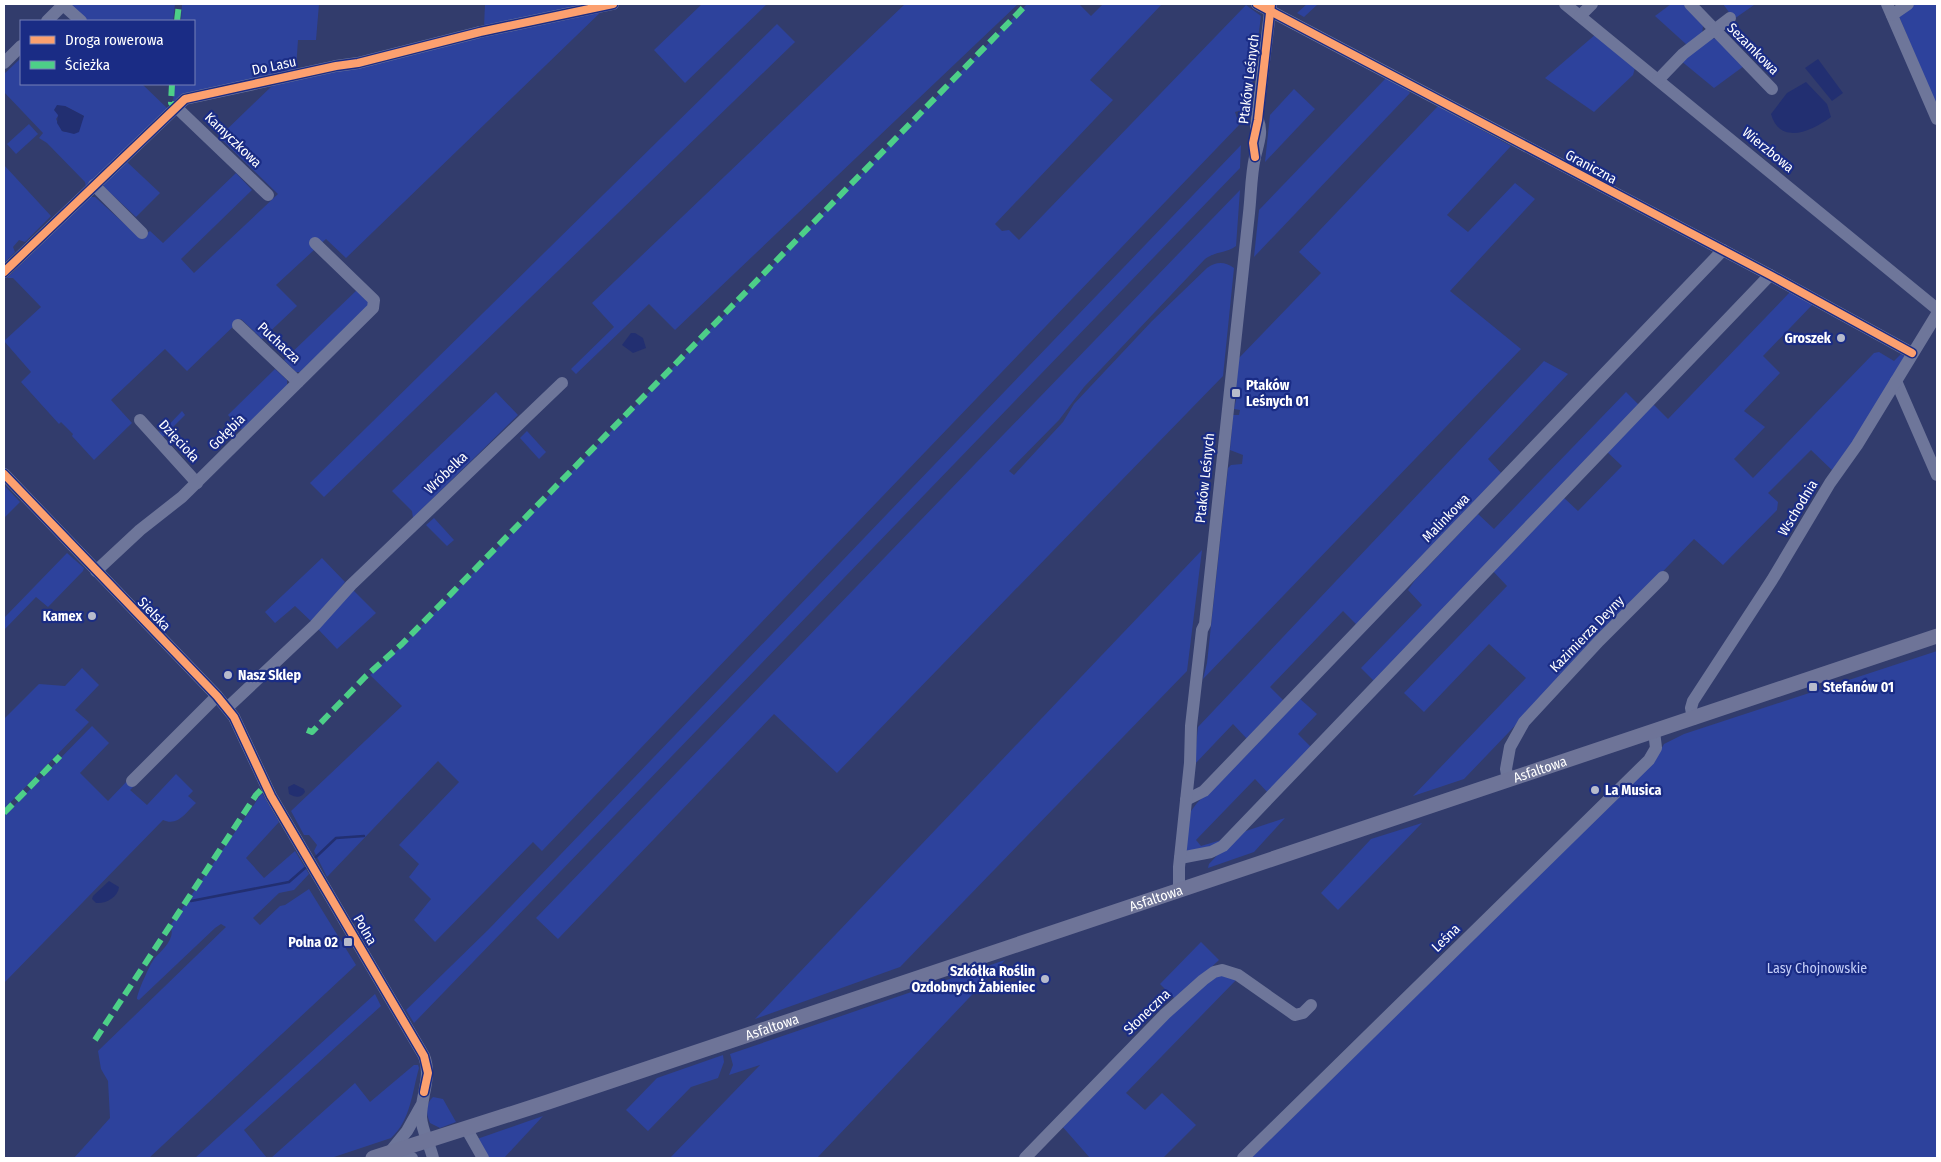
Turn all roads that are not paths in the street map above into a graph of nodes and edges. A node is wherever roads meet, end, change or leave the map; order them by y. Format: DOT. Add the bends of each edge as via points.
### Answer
graph roads {
  1 [pos="62,4"];
  2 [pos="613,4"];
  3 [pos="1257,4"];
  4 [pos="1565,4"];
  5 [pos="1592,4"];
  6 [pos="1690,4"];
  7 [pos="1908,4"];
  8 [pos="1271,7"];
  9 [pos="1889,9"];
  10 [pos="1580,16"];
  11 [pos="1730,18"];
  12 [pos="47,20"];
  13 [pos="80,20"];
  14 [pos="1713,30"];
  15 [pos="20,47"];
  16 [pos="4,63"];
  17 [pos="1658,80"];
  18 [pos="1772,89"];
  19 [pos="176,107"];
  20 [pos="1937,119"];
  21 [pos="94,185"];
  22 [pos="268,195"];
  23 [pos="142,233"];
  24 [pos="315,243"];
  25 [pos="1723,250"];
  26 [pos="4,272"];
  27 [pos="1770,275"];
  28 [pos="1937,309"];
  29 [pos="1937,314"];
  30 [pos="238,325"];
  31 [pos="1912,354"];
  32 [pos="1896,381"];
  33 [pos="298,382"];
  34 [pos="562,383"];
  35 [pos="140,420"];
  36 [pos="4,474"];
  37 [pos="1937,475"];
  38 [pos="197,482"];
  39 [pos="96,571"];
  40 [pos="1663,577"];
  41 [pos="1937,636"];
  42 [pos="217,696"];
  43 [pos="227,708"];
  44 [pos="1693,719"];
  45 [pos="1654,731"];
  46 [pos="132,781"];
  47 [pos="1508,781"];
  48 [pos="266,785"];
  49 [pos="1186,800"];
  50 [pos="1180,858"];
  51 [pos="1179,890"];
  52 [pos="1311,1005"];
  53 [pos="421,1106"];
  54 [pos="466,1128"];
  55 [pos="428,1140"];
  56 [pos="392,1152"];
  57 [pos="373,1158"];
  58 [pos="412,1158"];
  59 [pos="433,1158"];
  60 [pos="484,1158"];
  61 [pos="1025,1158"];
  62 [pos="1243,1158"];
  1 -- 12 [label="street"];
  1 -- 13 [label="street"];
  2 -- 19 [label="street, Do Lasu" via="480,32 358,63 192,96"];
  3 -- 8 [label="street, Graniczna"];
  4 -- 10 [label="street, Wierzbowa"];
  5 -- 10 [label="street"];
  6 -- 14 [label="street, Sezamkowa"];
  7 -- 9 [label="street"];
  8 -- 25 [label="street, Graniczna"];
  8 -- 49 [label="street, Ptaków Leśnych" via="1205,624 1208,628 1206,654 1197,682"];
  9 -- 20 [label="street"];
  10 -- 17 [label="street, Wierzbowa"];
  11 -- 14 [label="street, Sezamkowa"];
  14 -- 17 [label="street, Sezamkowa"];
  14 -- 18 [label="street, Sezamkowa"];
  15 -- 16 [label="street"];
  17 -- 28 [label="street, Wierzbowa"];
  19 -- 21 [label="street, Do Lasu"];
  19 -- 22 [label="street, Kamyczkowa"];
  21 -- 23 [label="street"];
  21 -- 26 [label="street, Do Lasu"];
  24 -- 33 [label="street, Gołębia" via="374,300 373,308"];
  25 -- 27 [label="street, Graniczna"];
  25 -- 49 [label="street, Malinkowa" via="1204,791"];
  27 -- 31 [label="street, Graniczna"];
  27 -- 50 [label="street" via="1223,846 1211,852"];
  29 -- 31 [label="street, Wschodnia"];
  30 -- 33 [label="street, Puchacza"];
  31 -- 32 [label="street, Wschodnia"];
  32 -- 37 [label="street"];
  32 -- 44 [label="street, Wschodnia" via="1693,701"];
  33 -- 38 [label="street, Gołębia"];
  34 -- 43 [label="street, Wróbelka" via="351,584 315,625"];
  35 -- 38 [label="street, Dzięcioła"];
  36 -- 39 [label="street, Sielska"];
  38 -- 39 [label="street, Gołębia"];
  39 -- 42 [label="street, Sielska"];
  40 -- 47 [label="street, Kazimierza Deyny" via="1524,722 1510,746 1506,769"];
  41 -- 44 [label="main road, Asfaltowa"];
  42 -- 43 [label="street, Sielska"];
  42 -- 46 [label="street"];
  43 -- 48 [label="street, Sielska" via="246,739"];
  44 -- 45 [label="main road, Asfaltowa"];
  45 -- 47 [label="main road, Asfaltowa"];
  45 -- 62 [label="street, Leśna" via="1656,748 1649,760"];
  47 -- 51 [label="main road, Asfaltowa"];
  48 -- 53 [label="street, Polna" via="424,1056 428,1073"];
  49 -- 50 [label="street, Ptaków Leśnych"];
  50 -- 51 [label="street, Ptaków Leśnych"];
  51 -- 54 [label="main road, Asfaltowa"];
  52 -- 61 [label="street, Słoneczna" via="1303,1014 1295,1014 1238,975 1227,971 1214,972 1164,1014"];
  53 -- 55 [label="street, Polna" via="421,1119"];
  53 -- 56 [label="street"];
  54 -- 55 [label="main road, Asfaltowa"];
  54 -- 60 [label="street"];
  55 -- 56 [label="main road, Asfaltowa"];
  55 -- 59 [label="street, Polna"];
  56 -- 57 [label="main road, Asfaltowa"];
  56 -- 58 [label="street"];
}
